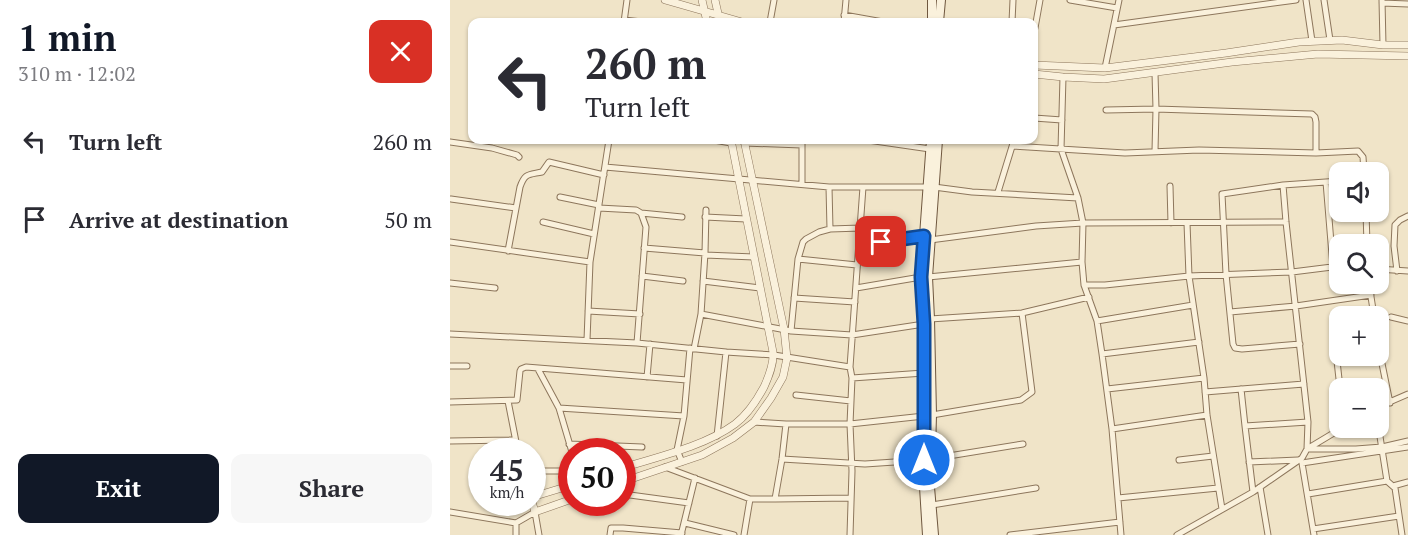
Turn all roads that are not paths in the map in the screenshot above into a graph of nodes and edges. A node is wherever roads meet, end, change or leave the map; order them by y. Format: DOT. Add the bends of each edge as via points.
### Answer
graph roads {
  1 [pos="627,0"];
  2 [pos="666,0"];
  3 [pos="702,0"];
  4 [pos="716,0"];
  5 [pos="774,0"];
  6 [pos="846,0"];
  7 [pos="932,0"];
  8 [pos="941,0"];
  9 [pos="1013,0"];
  10 [pos="1040,0"];
  11 [pos="1070,0"];
  12 [pos="1119,0"];
  13 [pos="1296,0"];
  14 [pos="1306,0"];
  15 [pos="1324,0"];
  16 [pos="1382,1"];
  17 [pos="1260,2"];
  18 [pos="1408,4"];
  19 [pos="1117,8"];
  20 [pos="704,10"];
  21 [pos="844,15"];
  22 [pos="624,18"];
  23 [pos="706,18"];
  24 [pos="717,18"];
  25 [pos="719,18"];
  26 [pos="771,18"];
  27 [pos="861,18"];
  28 [pos="932,18"];
  29 [pos="939,18"];
  30 [pos="1012,18"];
  31 [pos="1036,18"];
  32 [pos="1114,25"];
  33 [pos="1330,40"];
  34 [pos="1312,41"];
  35 [pos="1383,45"];
  36 [pos="1408,45"];
  37 [pos="1408,56"];
  38 [pos="1038,65"];
  39 [pos="1105,68"];
  40 [pos="1155,73"];
  41 [pos="1038,74"];
  42 [pos="1063,77"];
  43 [pos="1106,110"];
  44 [pos="1156,110"];
  45 [pos="1038,118"];
  46 [pos="1062,120"];
  47 [pos="450,141"];
  48 [pos="608,144"];
  49 [pos="732,144"];
  50 [pos="745,144"];
  51 [pos="802,144"];
  52 [pos="931,144"];
  53 [pos="937,144"];
  54 [pos="1013,144"];
  55 [pos="1021,144"];
  56 [pos="1060,149"];
  57 [pos="1155,151"];
  58 [pos="1316,153"];
  59 [pos="519,157"];
  60 [pos="1363,162"];
  61 [pos="605,167"];
  62 [pos="604,175"];
  63 [pos="738,180"];
  64 [pos="752,180"];
  65 [pos="1326,182"];
  66 [pos="1329,182"];
  67 [pos="802,184"];
  68 [pos="1283,185"];
  69 [pos="1170,186"];
  70 [pos="829,187"];
  71 [pos="863,187"];
  72 [pos="931,187"];
  73 [pos="998,192"];
  74 [pos="560,197"];
  75 [pos="1078,198"];
  76 [pos="451,199"];
  77 [pos="599,207"];
  78 [pos="516,208"];
  79 [pos="706,210"];
  80 [pos="641,213"];
  81 [pos="682,216"];
  82 [pos="1408,216"];
  83 [pos="705,217"];
  84 [pos="746,219"];
  85 [pos="543,222"];
  86 [pos="1286,222"];
  87 [pos="1083,223"];
  88 [pos="1171,223"];
  89 [pos="1187,223"];
  90 [pos="1222,223"];
  91 [pos="861,228"];
  92 [pos="830,229"];
  93 [pos="594,234"];
  94 [pos="1332,234"];
  95 [pos="927,238"];
  96 [pos="450,243"];
  97 [pos="860,245"];
  98 [pos="644,248"];
  99 [pos="508,251"];
  100 [pos="705,254"];
  101 [pos="754,257"];
  102 [pos="798,259"];
  103 [pos="590,262"];
  104 [pos="1082,262"];
  105 [pos="857,265"];
  106 [pos="1329,268"];
  107 [pos="1389,270"];
  108 [pos="1396,271"];
  109 [pos="1408,271"];
  110 [pos="1292,272"];
  111 [pos="1226,274"];
  112 [pos="642,276"];
  113 [pos="1189,276"];
  114 [pos="925,277"];
  115 [pos="683,281"];
  116 [pos="703,281"];
  117 [pos="450,283"];
  118 [pos="1084,285"];
  119 [pos="495,288"];
  120 [pos="760,288"];
  121 [pos="856,288"];
  122 [pos="1371,295"];
  123 [pos="1089,297"];
  124 [pos="794,298"];
  125 [pos="855,302"];
  126 [pos="1193,305"];
  127 [pos="1296,306"];
  128 [pos="1373,306"];
  129 [pos="588,311"];
  130 [pos="1230,312"];
  131 [pos="1022,313"];
  132 [pos="640,314"];
  133 [pos="701,314"];
  134 [pos="1391,317"];
  135 [pos="1097,321"];
  136 [pos="1408,321"];
  137 [pos="927,322"];
  138 [pos="767,326"];
  139 [pos="788,330"];
  140 [pos="450,334"];
  141 [pos="852,335"];
  142 [pos="587,340"];
  143 [pos="1199,342"];
  144 [pos="637,343"];
  145 [pos="650,344"];
  146 [pos="1300,344"];
  147 [pos="692,349"];
  148 [pos="726,352"];
  149 [pos="1102,354"];
  150 [pos="774,355"];
  151 [pos="787,358"];
  152 [pos="450,366"];
  153 [pos="467,366"];
  154 [pos="1382,366"];
  155 [pos="850,367"];
  156 [pos="538,369"];
  157 [pos="924,373"];
  158 [pos="647,377"];
  159 [pos="852,378"];
  160 [pos="1204,378"];
  161 [pos="687,380"];
  162 [pos="1304,384"];
  163 [pos="1107,389"];
  164 [pos="1242,389"];
  165 [pos="1205,392"];
  166 [pos="1408,394"];
  167 [pos="796,395"];
  168 [pos="508,401"];
  169 [pos="851,401"];
  170 [pos="450,402"];
  171 [pos="1390,403"];
  172 [pos="559,408"];
  173 [pos="928,415"];
  174 [pos="1207,415"];
  175 [pos="684,416"];
  176 [pos="754,422"];
  177 [pos="1308,422"];
  178 [pos="786,424"];
  179 [pos="850,424"];
  180 [pos="1245,426"];
  181 [pos="1112,429"];
  182 [pos="717,436"];
  183 [pos="1329,436"];
  184 [pos="515,438"];
  185 [pos="567,438"];
  186 [pos="1380,438"];
  187 [pos="450,441"];
  188 [pos="468,441"];
  189 [pos="1408,441"];
  190 [pos="1023,444"];
  191 [pos="636,447"];
  192 [pos="642,447"];
  193 [pos="1408,447"];
  194 [pos="1306,449"];
  195 [pos="1382,449"];
  196 [pos="677,450"];
  197 [pos="1213,456"];
  198 [pos="782,459"];
  199 [pos="927,459"];
  200 [pos="1179,460"];
  201 [pos="1301,460"];
  202 [pos="682,462"];
  203 [pos="1249,462"];
  204 [pos="636,463"];
  205 [pos="852,464"];
  206 [pos="665,467"];
  207 [pos="636,477"];
  208 [pos="695,478"];
  209 [pos="1387,481"];
  210 [pos="1408,482"];
  211 [pos="1393,486"];
  212 [pos="1260,487"];
  213 [pos="1036,488"];
  214 [pos="1218,488"];
  215 [pos="1253,492"];
  216 [pos="1308,494"];
  217 [pos="636,496"];
  218 [pos="851,498"];
  219 [pos="1118,498"];
  220 [pos="750,499"];
  221 [pos="775,500"];
  222 [pos="689,502"];
  223 [pos="932,505"];
  224 [pos="1222,509"];
  225 [pos="450,512"];
  226 [pos="528,516"];
  227 [pos="536,516"];
  228 [pos="1399,516"];
  229 [pos="1120,522"];
  230 [pos="516,523"];
  231 [pos="685,523"];
  232 [pos="1054,532"];
  233 [pos="1314,532"];
  234 [pos="681,534"];
  235 [pos="516,535"];
  236 [pos="539,535"];
  237 [pos="610,535"];
  238 [pos="734,535"];
  239 [pos="744,535"];
  240 [pos="850,535"];
  241 [pos="927,535"];
  242 [pos="934,535"];
  243 [pos="1010,535"];
  244 [pos="1121,535"];
  245 [pos="1177,535"];
  246 [pos="1268,535"];
  247 [pos="1402,535"];
  1 -- 22 [label="street"];
  2 -- 20 [label="street"];
  3 -- 20 [label="street"];
  4 -- 25 [label="street"];
  5 -- 26 [label="street"];
  6 -- 21 [label="street"];
  7 -- 28 [label="main road"];
  8 -- 29 [label="main road"];
  9 -- 30 [label="street"];
  10 -- 31 [label="street"];
  11 -- 19 [label="street"];
  12 -- 19 [label="street"];
  13 -- 17 [label="street"];
  14 -- 34 [label="street"];
  15 -- 33 [label="street"];
  16 -- 18 [label="street"];
  16 -- 35 [label="street"];
  17 -- 32 [label="street"];
  19 -- 32 [label="street"];
  20 -- 23 [label="street"];
  20 -- 24 [label="street"];
  21 -- 27 [label="street"];
  32 -- 39 [label="street"];
  33 -- 34 [label="street"];
  33 -- 35 [label="street"];
  34 -- 39 [label="street"];
  35 -- 36 [label="street"];
  37 -- 40 [label="street" via="1318,54"];
  38 -- 39 [label="street"];
  40 -- 42 [label="street" via="1104,79"];
  40 -- 44 [label="street"];
  41 -- 42 [label="street"];
  42 -- 46 [label="street"];
  43 -- 44 [label="street"];
  44 -- 57 [label="street"];
  44 -- 58 [label="street" via="1312,114 1316,122"];
  45 -- 46 [label="street"];
  46 -- 56 [label="street"];
  47 -- 59 [label="street"];
  48 -- 61 [label="street"];
  49 -- 63 [label="street"];
  50 -- 64 [label="street"];
  51 -- 67 [label="street"];
  52 -- 72 [label="main road"];
  53 -- 72 [label="main road"];
  54 -- 73 [label="street"];
  55 -- 56 [label="street"];
  56 -- 57 [label="street"];
  56 -- 75 [label="street"];
  57 -- 58 [label="street"];
  58 -- 60 [label="street" via="1358,151"];
  61 -- 62 [label="street"];
  61 -- 63 [label="street"];
  62 -- 77 [label="street"];
  62 -- 78 [label="street" via="549,162 542,172 523,178"];
  63 -- 64 [label="street"];
  63 -- 84 [label="street"];
  64 -- 67 [label="street"];
  64 -- 139 [label="street"];
  65 -- 66 [label="street"];
  65 -- 68 [label="street"];
  65 -- 94 [label="street"];
  67 -- 70 [label="street"];
  68 -- 86 [label="street"];
  68 -- 90 [label="street" via="1222,194"];
  69 -- 88 [label="street"];
  70 -- 71 [label="street"];
  70 -- 92 [label="street"];
  71 -- 72 [label="street"];
  71 -- 91 [label="street"];
  72 -- 73 [label="street"];
  72 -- 95 [label="main road"];
  73 -- 75 [label="street"];
  74 -- 77 [label="street"];
  75 -- 87 [label="street"];
  76 -- 78 [label="street"];
  77 -- 80 [label="street"];
  77 -- 93 [label="street"];
  78 -- 99 [label="street"];
  79 -- 83 [label="street"];
  80 -- 81 [label="street"];
  80 -- 98 [label="street" via="646,227"];
  82 -- 108 [label="street" via="1395,225"];
  83 -- 84 [label="street"];
  83 -- 100 [label="street"];
  84 -- 101 [label="street"];
  85 -- 93 [label="street"];
  86 -- 90 [label="street"];
  86 -- 110 [label="street"];
  87 -- 88 [label="street"];
  87 -- 95 [label="street"];
  87 -- 104 [label="street"];
  88 -- 89 [label="street"];
  89 -- 90 [label="street"];
  89 -- 113 [label="street"];
  90 -- 111 [label="street"];
  91 -- 92 [label="street"];
  91 -- 97 [label="street"];
  92 -- 102 [label="street" via="806,239"];
  93 -- 103 [label="street"];
  95 -- 97 [label="street"];
  95 -- 114 [label="main road"];
  96 -- 99 [label="street"];
  97 -- 105 [label="street"];
  98 -- 100 [label="street"];
  98 -- 112 [label="street"];
  99 -- 103 [label="street"];
  100 -- 101 [label="street"];
  100 -- 116 [label="street"];
  101 -- 120 [label="street"];
  102 -- 105 [label="street"];
  102 -- 124 [label="street"];
  103 -- 129 [label="street"];
  104 -- 114 [label="street"];
  104 -- 118 [label="street"];
  105 -- 121 [label="street"];
  106 -- 110 [label="street"];
  107 -- 108 [label="street"];
  108 -- 109 [label="street"];
  110 -- 111 [label="street"];
  110 -- 127 [label="street"];
  111 -- 113 [label="street"];
  111 -- 130 [label="street"];
  112 -- 115 [label="street"];
  112 -- 132 [label="street"];
  113 -- 118 [label="street"];
  113 -- 126 [label="street"];
  114 -- 121 [label="street"];
  114 -- 137 [label="main road"];
  116 -- 120 [label="street"];
  116 -- 133 [label="street"];
  117 -- 119 [label="street"];
  118 -- 123 [label="street"];
  120 -- 138 [label="street"];
  121 -- 125 [label="street"];
  122 -- 127 [label="street"];
  122 -- 128 [label="street"];
  123 -- 131 [label="street"];
  123 -- 135 [label="street"];
  124 -- 125 [label="street"];
  124 -- 139 [label="street"];
  125 -- 141 [label="street"];
  126 -- 135 [label="street"];
  126 -- 143 [label="street"];
  127 -- 130 [label="street"];
  127 -- 146 [label="street"];
  129 -- 132 [label="street"];
  129 -- 142 [label="street"];
  130 -- 146 [label="street" via="1235,348"];
  131 -- 137 [label="street"];
  131 -- 173 [label="street" via="1032,392 1021,400"];
  132 -- 144 [label="street"];
  133 -- 138 [label="street"];
  133 -- 147 [label="street"];
  134 -- 136 [label="street"];
  135 -- 149 [label="street"];
  137 -- 141 [label="street"];
  137 -- 157 [label="main road"];
  137 -- 173 [label="main road"];
  138 -- 139 [label="street"];
  138 -- 150 [label="street"];
  139 -- 141 [label="street"];
  139 -- 151 [label="street"];
  140 -- 142 [label="street"];
  141 -- 155 [label="street"];
  142 -- 144 [label="street"];
  143 -- 149 [label="street"];
  143 -- 160 [label="street"];
  144 -- 145 [label="street"];
  145 -- 147 [label="street"];
  145 -- 158 [label="street"];
  146 -- 162 [label="street"];
  147 -- 148 [label="street"];
  147 -- 161 [label="street"];
  148 -- 150 [label="street"];
  148 -- 182 [label="street"];
  149 -- 163 [label="street"];
  150 -- 151 [label="street"];
  150 -- 182 [label="street" via="769,378 757,399 738,423"];
  151 -- 155 [label="street"];
  151 -- 176 [label="street" via="783,377"];
  152 -- 153 [label="street"];
  154 -- 171 [label="street"];
  155 -- 159 [label="street"];
  156 -- 158 [label="street"];
  156 -- 168 [label="street" via="521,369 518,398"];
  156 -- 172 [label="street"];
  157 -- 159 [label="street"];
  157 -- 173 [label="main road"];
  158 -- 161 [label="street"];
  159 -- 169 [label="street"];
  160 -- 163 [label="street"];
  160 -- 165 [label="street"];
  161 -- 175 [label="street"];
  162 -- 164 [label="street"];
  162 -- 177 [label="street"];
  163 -- 181 [label="street"];
  164 -- 165 [label="street"];
  164 -- 180 [label="street"];
  165 -- 174 [label="street"];
  166 -- 171 [label="street"];
  167 -- 169 [label="street"];
  168 -- 170 [label="street"];
  168 -- 184 [label="street"];
  169 -- 179 [label="street"];
  172 -- 175 [label="street"];
  172 -- 185 [label="street"];
  173 -- 179 [label="street"];
  173 -- 199 [label="main road"];
  174 -- 181 [label="street"];
  174 -- 197 [label="street"];
  175 -- 196 [label="street"];
  176 -- 178 [label="street"];
  176 -- 202 [label="street" via="733,438"];
  177 -- 180 [label="street"];
  177 -- 194 [label="street"];
  178 -- 179 [label="street"];
  178 -- 198 [label="street"];
  179 -- 205 [label="street"];
  180 -- 203 [label="street"];
  181 -- 219 [label="street"];
  182 -- 196 [label="street"];
  183 -- 194 [label="street"];
  186 -- 195 [label="street"];
  187 -- 188 [label="street"];
  189 -- 195 [label="street"];
  190 -- 199 [label="street"];
  191 -- 192 [label="street"];
  193 -- 195 [label="street"];
  194 -- 195 [label="street"];
  194 -- 201 [label="street"];
  195 -- 201 [label="street"];
  195 -- 209 [label="street"];
  196 -- 202 [label="street"];
  196 -- 204 [label="street"];
  197 -- 200 [label="street"];
  197 -- 214 [label="street"];
  198 -- 205 [label="street"];
  198 -- 221 [label="street"];
  199 -- 205 [label="street"];
  199 -- 223 [label="main road"];
  199 -- 241 [label="main road"];
  201 -- 203 [label="street"];
  201 -- 212 [label="street"];
  201 -- 216 [label="street"];
  202 -- 206 [label="street"];
  203 -- 215 [label="street"];
  205 -- 218 [label="street"];
  206 -- 207 [label="street"];
  206 -- 208 [label="street"];
  208 -- 220 [label="street"];
  208 -- 222 [label="street"];
  209 -- 211 [label="street"];
  209 -- 216 [label="street"];
  210 -- 211 [label="street"];
  211 -- 228 [label="street"];
  212 -- 215 [label="street"];
  212 -- 246 [label="street"];
  213 -- 223 [label="street"];
  214 -- 219 [label="street"];
  214 -- 224 [label="street"];
  215 -- 224 [label="street"];
  216 -- 233 [label="street"];
  217 -- 222 [label="street"];
  218 -- 221 [label="street"];
  218 -- 240 [label="street"];
  219 -- 229 [label="street"];
  220 -- 221 [label="street"];
  220 -- 239 [label="street"];
  222 -- 231 [label="street"];
  223 -- 242 [label="main road"];
  224 -- 245 [label="street"];
  225 -- 230 [label="street"];
  226 -- 230 [label="street"];
  227 -- 236 [label="street"];
  228 -- 233 [label="street"];
  228 -- 247 [label="street"];
  229 -- 232 [label="street"];
  229 -- 244 [label="street"];
  230 -- 235 [label="street"];
  231 -- 234 [label="street"];
  231 -- 238 [label="street"];
  232 -- 243 [label="street"];
  234 -- 237 [label="street" via="611,528"];
}
